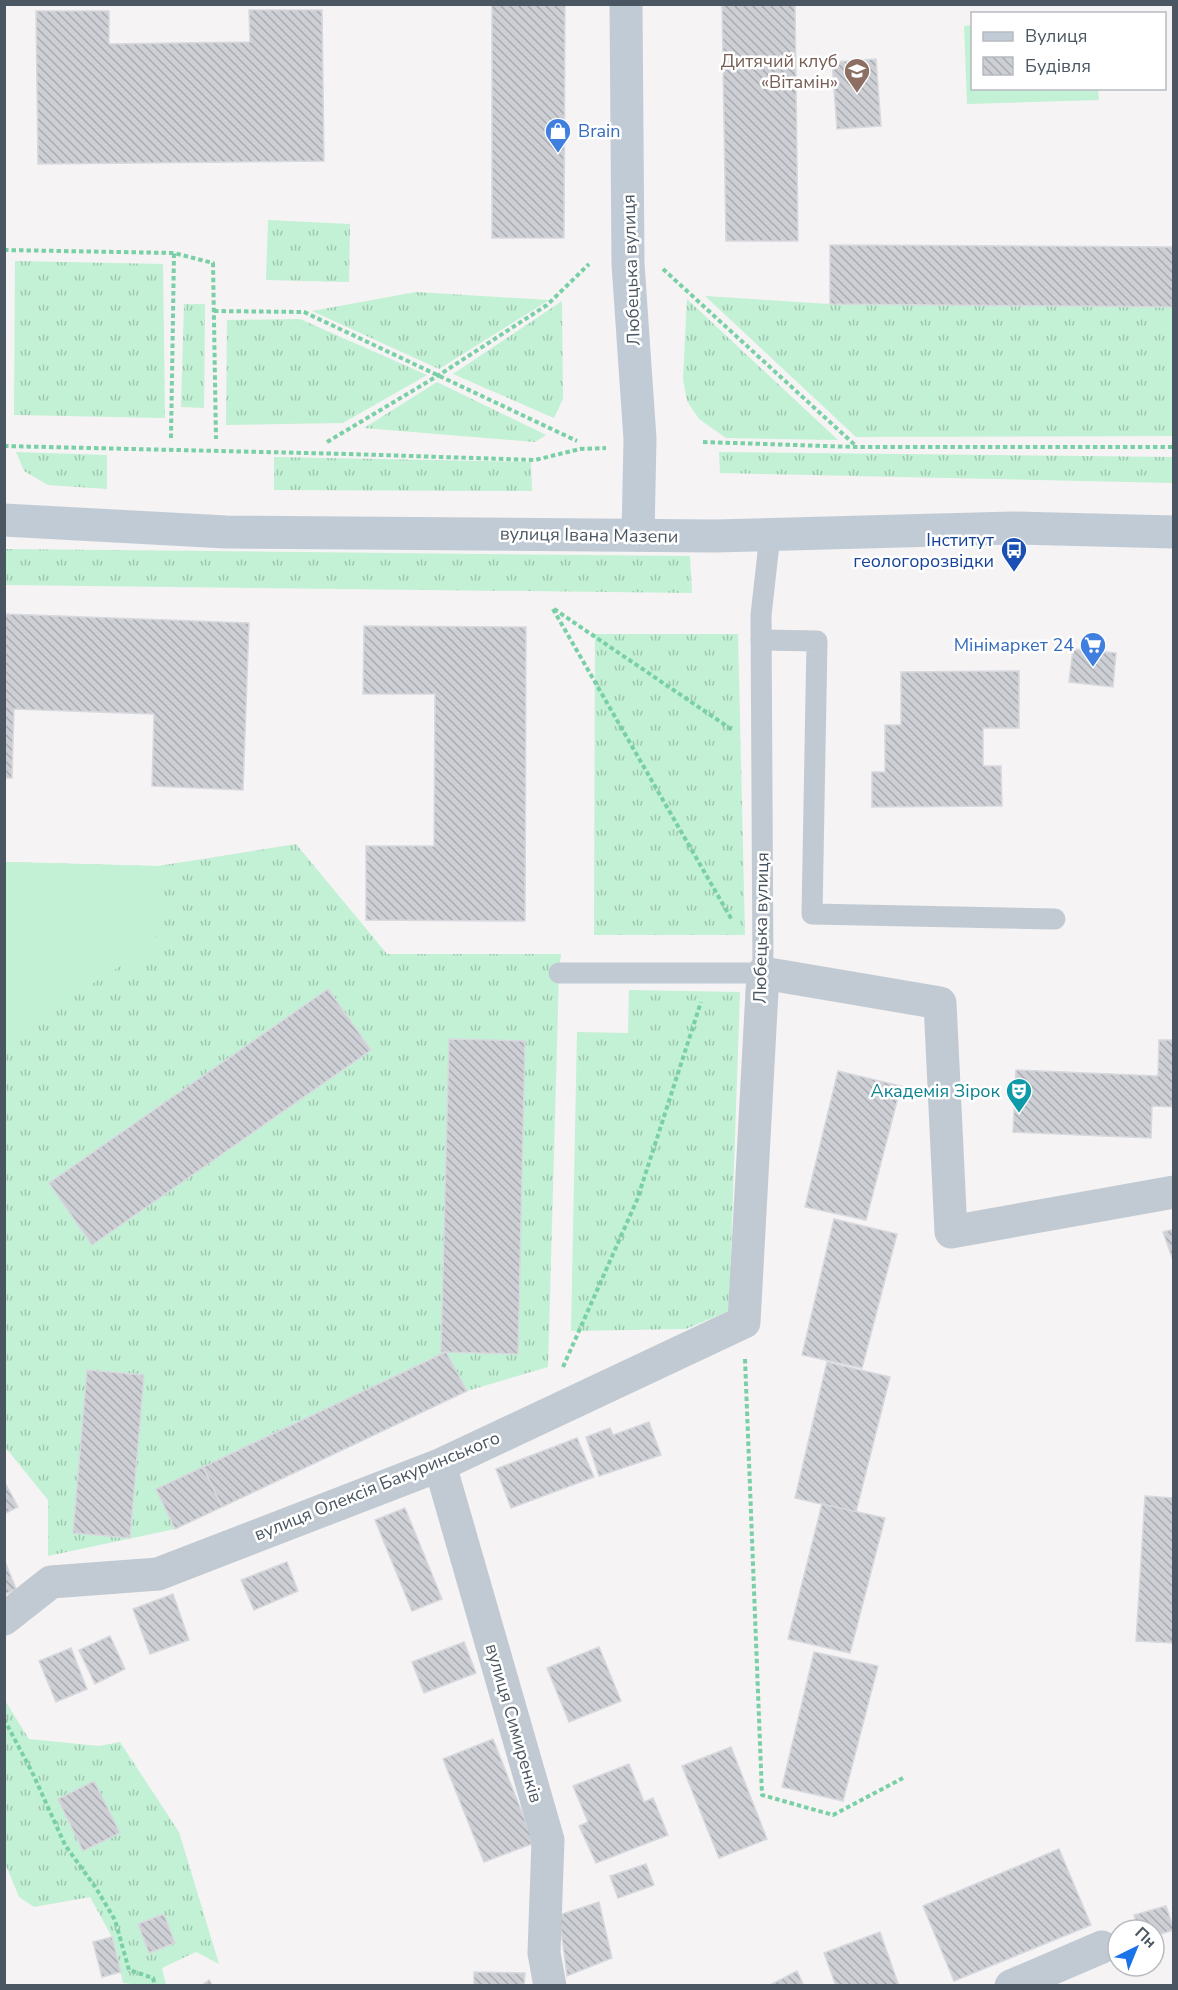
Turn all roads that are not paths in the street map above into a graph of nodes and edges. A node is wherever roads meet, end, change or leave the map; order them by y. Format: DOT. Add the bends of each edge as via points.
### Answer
graph roads {
  1 [pos="626,4"];
  2 [pos="4,520"];
  3 [pos="1173,532"];
  4 [pos="639,535"];
  5 [pos="770,535"];
  6 [pos="761,640"];
  7 [pos="1055,919"];
  8 [pos="559,973"];
  9 [pos="763,973"];
  10 [pos="1173,1192"];
  11 [pos="744,1322"];
  12 [pos="440,1465"];
  13 [pos="4,1619"];
  14 [pos="1102,1947"];
  15 [pos="550,1986"];
  16 [pos="1011,1986"];
  1 -- 4 [label="main road, Любецька вулиця" via="628,264 640,447"];
  2 -- 4 [label="main road, вулиця Івана Мазепи" via="226,532"];
  3 -- 5 [label="main road, вулиця Івана Мазепи" via="1012,528"];
  4 -- 5 [label="main road, вулиця Івана Мазепи"];
  5 -- 6 [label="lane, Любецька вулиця"];
  6 -- 7 [label="lane" via="817,641 812,914"];
  6 -- 9 [label="lane, Любецька вулиця"];
  8 -- 9 [label="lane"];
  9 -- 10 [label="street" via="940,1003 951,1232"];
  9 -- 11 [label="street, Любецька вулиця"];
  11 -- 12 [label="street, вулиця Олексія Бакуринського"];
  12 -- 13 [label="street, вулиця Олексія Бакуринського" via="158,1574 51,1581"];
  12 -- 15 [label="street, вулиця Симиренків" via="548,1840 544,1953"];
  14 -- 16 [label="street"];
}
